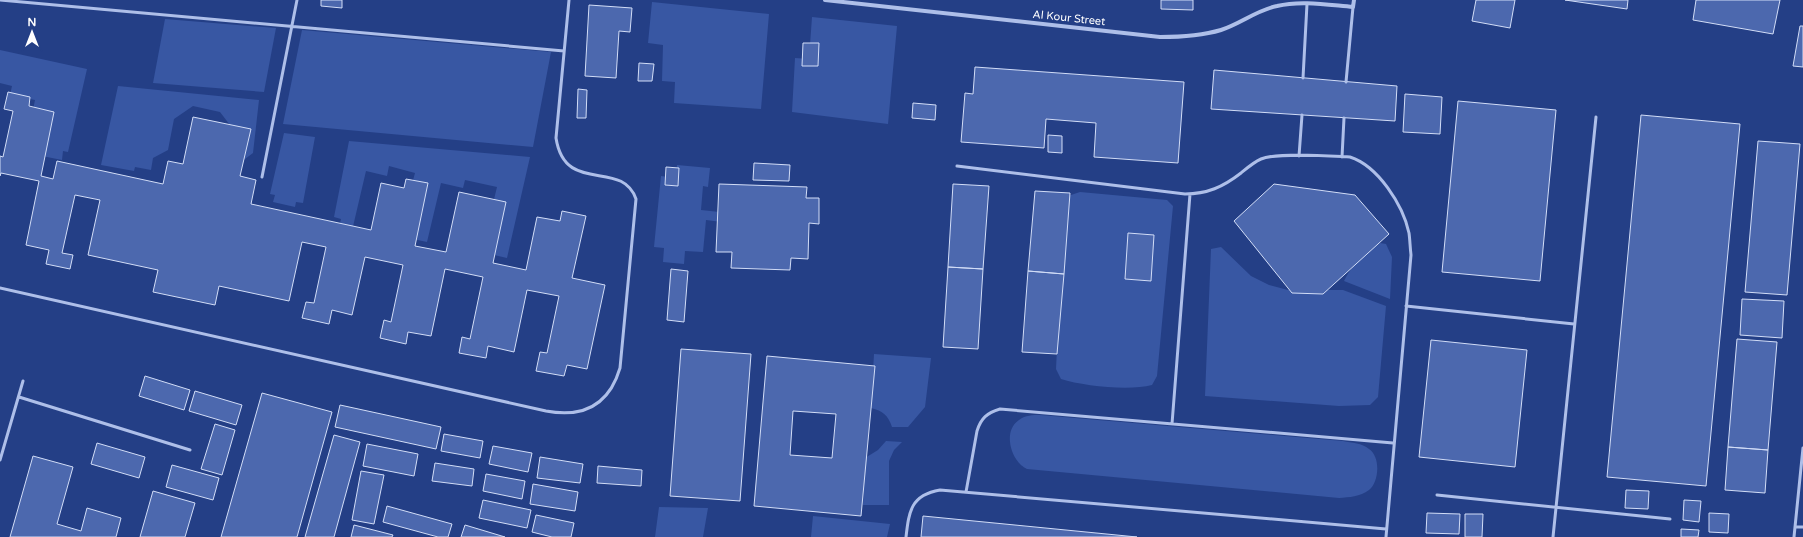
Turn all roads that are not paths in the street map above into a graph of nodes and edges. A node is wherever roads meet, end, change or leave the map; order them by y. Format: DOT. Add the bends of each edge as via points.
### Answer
graph roads {
  1 [pos="0,0"];
  2 [pos="297,0"];
  3 [pos="569,0"];
  4 [pos="824,0"];
  5 [pos="1354,0"];
  6 [pos="1307,2"];
  7 [pos="1353,7"];
  8 [pos="292,27"];
  9 [pos="564,51"];
  10 [pos="1303,78"];
  11 [pos="1346,82"];
  12 [pos="1302,115"];
  13 [pos="1596,117"];
  14 [pos="1344,118"];
  15 [pos="1300,156"];
  16 [pos="1342,157"];
  17 [pos="957,166"];
  18 [pos="262,177"];
  19 [pos="1190,194"];
  20 [pos="0,288"];
  21 [pos="1406,306"];
  22 [pos="1574,324"];
  23 [pos="23,381"];
  24 [pos="19,397"];
  25 [pos="1172,424"];
  26 [pos="0,443"];
  27 [pos="1393,443"];
  28 [pos="5,444"];
  29 [pos="1803,448"];
  30 [pos="190,450"];
  31 [pos="0,460"];
  32 [pos="966,492"];
  33 [pos="1437,495"];
  34 [pos="1556,507"];
  35 [pos="1670,519"];
  36 [pos="1795,527"];
  37 [pos="1803,527"];
  38 [pos="1386,529"];
  39 [pos="906,537"];
  40 [pos="1386,537"];
  41 [pos="1553,537"];
  42 [pos="1794,537"];
  1 -- 8 [label="lane"];
  2 -- 8 [label="lane"];
  3 -- 9 [label="lane"];
  4 -- 6 [label="street, Al Kour Street" via="1181,37 1221,30 1274,6"];
  5 -- 7 [label="street"];
  6 -- 7 [label="street, Al Kour Street"];
  6 -- 10 [label="lane"];
  7 -- 11 [label="lane"];
  8 -- 9 [label="lane"];
  8 -- 18 [label="lane"];
  9 -- 20 [label="lane" via="556,138 561,158 577,171 624,182 634,192 636,199 620,368 609,393 587,409 574,413 553,412"];
  12 -- 15 [label="lane"];
  13 -- 22 [label="lane"];
  14 -- 16 [label="lane"];
  15 -- 16 [label="lane"];
  15 -- 19 [label="lane" via="1274,156 1262,159 1223,186 1212,191"];
  16 -- 21 [label="lane" via="1358,160 1372,168 1402,211 1409,232 1411,255"];
  17 -- 19 [label="lane"];
  19 -- 25 [label="lane"];
  21 -- 22 [label="lane"];
  21 -- 27 [label="lane"];
  22 -- 34 [label="lane"];
  23 -- 24 [label="lane"];
  24 -- 28 [label="lane"];
  24 -- 30 [label="lane"];
  25 -- 27 [label="lane"];
  25 -- 32 [label="lane" via="1000,409 984,416 977,431"];
  26 -- 28 [label="lane"];
  27 -- 38 [label="lane"];
  28 -- 31 [label="lane"];
  29 -- 36 [label="lane"];
  32 -- 38 [label="lane"];
  32 -- 39 [label="lane" via="940,490 921,496 913,504 909,514"];
  33 -- 34 [label="lane"];
  34 -- 35 [label="lane"];
  34 -- 41 [label="lane"];
  36 -- 37 [label="lane"];
  36 -- 42 [label="lane"];
  38 -- 40 [label="lane"];
}
